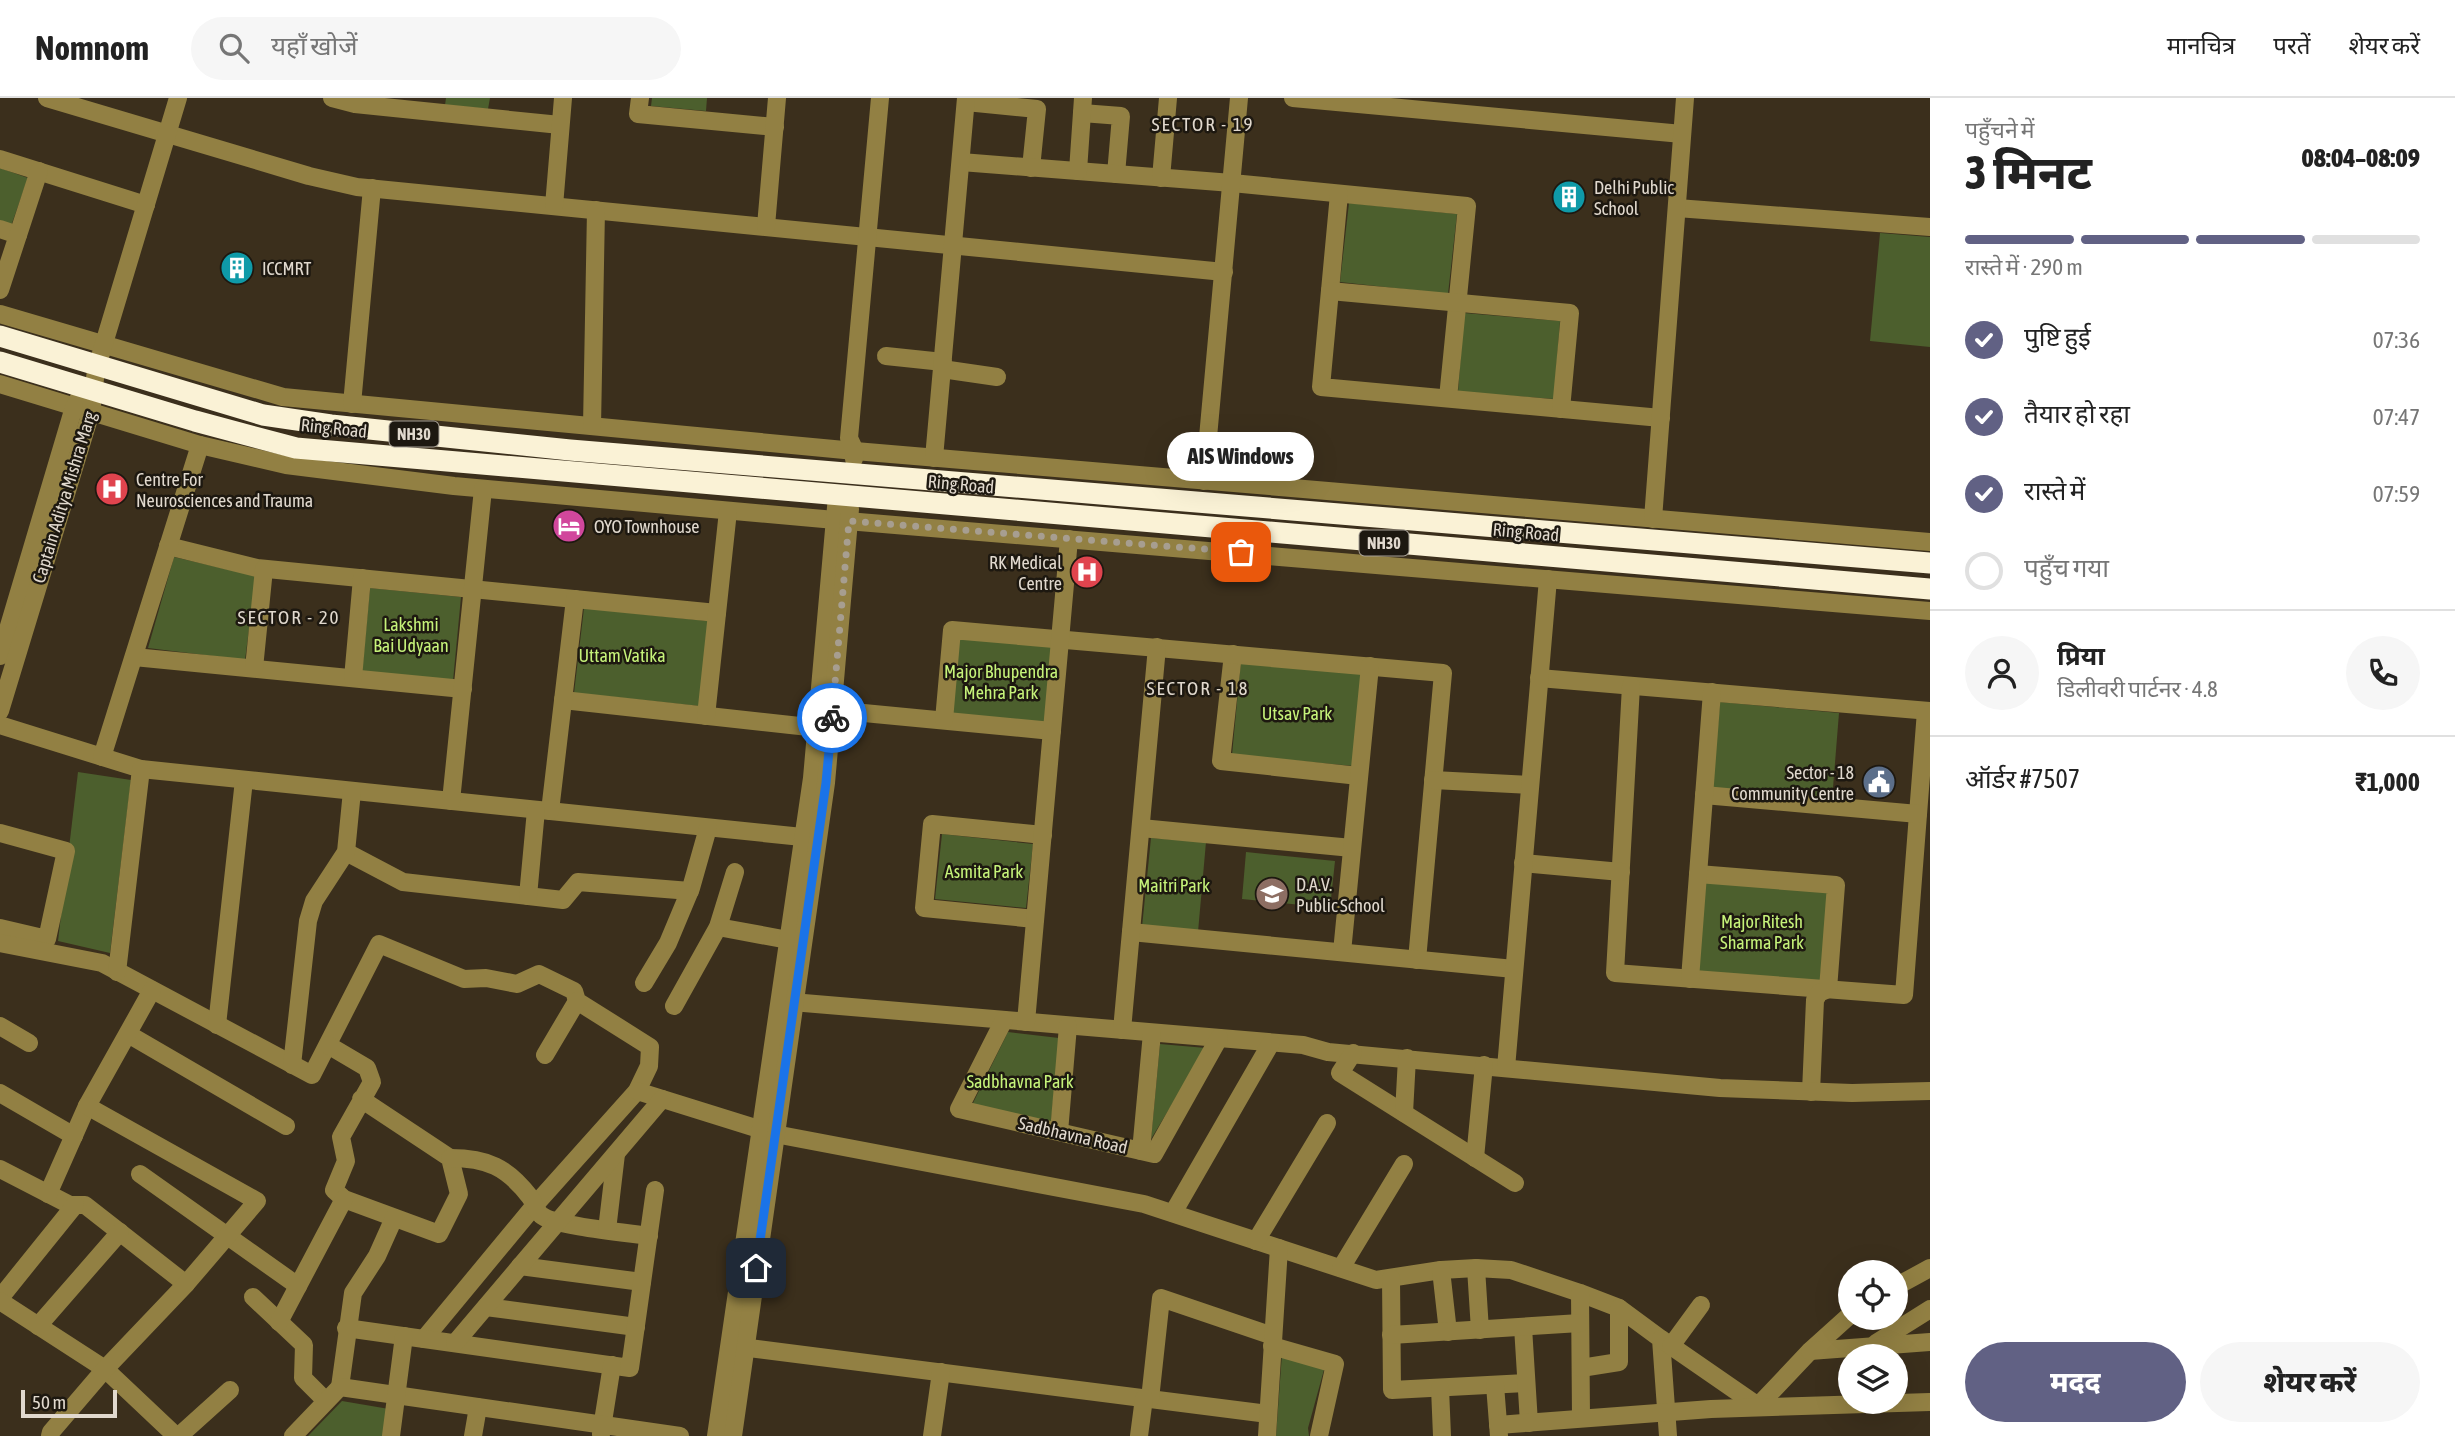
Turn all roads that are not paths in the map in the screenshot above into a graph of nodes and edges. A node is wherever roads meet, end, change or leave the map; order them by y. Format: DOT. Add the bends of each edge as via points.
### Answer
graph roads {
  1 [pos="47,98"];
  2 [pos="178,98"];
  3 [pos="332,98"];
  4 [pos="563,98"];
  5 [pos="640,98"];
  6 [pos="778,98"];
  7 [pos="880,98"];
  8 [pos="1168,98"];
  9 [pos="1240,98"];
  10 [pos="1293,98"];
  11 [pos="1685,98"];
  12 [pos="966,100"];
  13 [pos="96,105"];
  14 [pos="1083,105"];
  15 [pos="1460,106"];
  16 [pos="560,125"];
  17 [pos="775,127"];
  18 [pos="167,134"];
  19 [pos="1682,134"];
  20 [pos="0,159"];
  21 [pos="961,162"];
  22 [pos="1031,168"];
  23 [pos="39,172"];
  24 [pos="1077,172"];
  25 [pos="1116,174"];
  26 [pos="1161,178"];
  27 [pos="1232,183"];
  28 [pos="372,188"];
  29 [pos="1339,194"];
  30 [pos="146,205"];
  31 [pos="554,206"];
  32 [pos="1676,208"];
  33 [pos="596,210"];
  34 [pos="766,226"];
  35 [pos="1930,227"];
  36 [pos="0,229"];
  37 [pos="18,235"];
  38 [pos="867,236"];
  39 [pos="954,245"];
  40 [pos="1224,272"];
  41 [pos="0,290"];
  42 [pos="1330,291"];
  43 [pos="1458,302"];
  44 [pos="0,314"];
  45 [pos="0,336"];
  46 [pos="104,346"];
  47 [pos="886,356"];
  48 [pos="0,362"];
  49 [pos="943,366"];
  50 [pos="96,370"];
  51 [pos="997,377"];
  52 [pos="0,384"];
  53 [pos="1448,398"];
  54 [pos="352,404"];
  55 [pos="74,407"];
  56 [pos="1561,409"];
  57 [pos="92,412"];
  58 [pos="1661,418"];
  59 [pos="592,426"];
  60 [pos="200,445"];
  61 [pos="848,446"];
  62 [pos="934,458"];
  63 [pos="846,473"];
  64 [pos="1205,481"];
  65 [pos="484,489"];
  66 [pos="844,497"];
  67 [pos="728,511"];
  68 [pos="1653,519"];
  69 [pos="842,521"];
  70 [pos="1069,539"];
  71 [pos="1930,542"];
  72 [pos="168,547"];
  73 [pos="1930,563"];
  74 [pos="264,569"];
  75 [pos="362,579"];
  76 [pos="1548,579"];
  77 [pos="473,589"];
  78 [pos="1930,589"];
  79 [pos="575,599"];
  80 [pos="1930,611"];
  81 [pos="717,613"];
  82 [pos="1060,639"];
  83 [pos="1157,648"];
  84 [pos="1233,654"];
  85 [pos="0,656"];
  86 [pos="134,657"];
  87 [pos="1370,666"];
  88 [pos="254,668"];
  89 [pos="353,678"];
  90 [pos="1539,678"];
  91 [pos="1631,686"];
  92 [pos="463,689"];
  93 [pos="1712,692"];
  94 [pos="2,700"];
  95 [pos="563,700"];
  96 [pos="825,709"];
  97 [pos="1928,711"];
  98 [pos="706,716"];
  99 [pos="944,720"];
  100 [pos="0,725"];
  101 [pos="824,728"];
  102 [pos="1052,731"];
  103 [pos="102,757"];
  104 [pos="141,769"];
  105 [pos="1359,776"];
  106 [pos="244,780"];
  107 [pos="1433,780"];
  108 [pos="1530,785"];
  109 [pos="352,791"];
  110 [pos="1704,795"];
  111 [pos="451,801"];
  112 [pos="543,811"];
  113 [pos="1918,814"];
  114 [pos="708,828"];
  115 [pos="1141,828"];
  116 [pos="0,833"];
  117 [pos="1043,835"];
  118 [pos="811,838"];
  119 [pos="1352,848"];
  120 [pos="346,852"];
  121 [pos="1523,863"];
  122 [pos="735,872"];
  123 [pos="1621,872"];
  124 [pos="1698,874"];
  125 [pos="690,891"];
  126 [pos="528,896"];
  127 [pos="1035,919"];
  128 [pos="718,927"];
  129 [pos="0,928"];
  130 [pos="1131,932"];
  131 [pos="795,941"];
  132 [pos="0,943"];
  133 [pos="1342,953"];
  134 [pos="1417,960"];
  135 [pos="1514,970"];
  136 [pos="117,972"];
  137 [pos="1690,979"];
  138 [pos="643,983"];
  139 [pos="1828,989"];
  140 [pos="152,990"];
  141 [pos="577,1001"];
  142 [pos="787,1002"];
  143 [pos="674,1006"];
  144 [pos="1004,1020"];
  145 [pos="1026,1022"];
  146 [pos="217,1025"];
  147 [pos="0,1026"];
  148 [pos="1068,1026"];
  149 [pos="1122,1030"];
  150 [pos="1152,1033"];
  151 [pos="128,1034"];
  152 [pos="1219,1038"];
  153 [pos="29,1043"];
  154 [pos="1271,1043"];
  155 [pos="328,1045"];
  156 [pos="1353,1053"];
  157 [pos="545,1055"];
  158 [pos="1408,1058"];
  159 [pos="292,1065"];
  160 [pos="1483,1065"];
  161 [pos="1506,1068"];
  162 [pos="637,1091"];
  163 [pos="1930,1091"];
  164 [pos="1811,1092"];
  165 [pos="0,1093"];
  166 [pos="361,1099"];
  167 [pos="662,1099"];
  168 [pos="87,1107"];
  169 [pos="1404,1113"];
  170 [pos="1326,1123"];
  171 [pos="286,1126"];
  172 [pos="768,1132"];
  173 [pos="1059,1132"];
  174 [pos="74,1136"];
  175 [pos="1141,1151"];
  176 [pos="616,1154"];
  177 [pos="450,1158"];
  178 [pos="1475,1158"];
  179 [pos="1404,1164"];
  180 [pos="0,1169"];
  181 [pos="140,1174"];
  182 [pos="1515,1183"];
  183 [pos="655,1190"];
  184 [pos="48,1194"];
  185 [pos="344,1199"];
  186 [pos="75,1205"];
  187 [pos="535,1205"];
  188 [pos="1173,1213"];
  189 [pos="394,1217"];
  190 [pos="558,1223"];
  191 [pos="607,1230"];
  192 [pos="120,1232"];
  193 [pos="227,1236"];
  194 [pos="649,1236"];
  195 [pos="1256,1241"];
  196 [pos="1279,1248"];
  197 [pos="520,1266"];
  198 [pos="1341,1268"];
  199 [pos="1476,1268"];
  200 [pos="1930,1268"];
  201 [pos="1441,1270"];
  202 [pos="1391,1278"];
  203 [pos="1908,1280"];
  204 [pos="642,1282"];
  205 [pos="186,1284"];
  206 [pos="298,1286"];
  207 [pos="1580,1293"];
  208 [pos="253,1297"];
  209 [pos="0,1299"];
  210 [pos="1701,1305"];
  211 [pos="486,1307"];
  212 [pos="1619,1308"];
  213 [pos="1930,1309"];
  214 [pos="279,1322"];
  215 [pos="1580,1324"];
  216 [pos="38,1326"];
  217 [pos="1838,1326"];
  218 [pos="636,1327"];
  219 [pos="1523,1327"];
  220 [pos="346,1328"];
  221 [pos="1480,1330"];
  222 [pos="1448,1332"];
  223 [pos="1391,1335"];
  224 [pos="404,1336"];
  225 [pos="424,1339"];
  226 [pos="1273,1341"];
  227 [pos="1930,1342"];
  228 [pos="455,1343"];
  229 [pos="1666,1343"];
  230 [pos="1875,1344"];
  231 [pos="1892,1344"];
  232 [pos="737,1347"];
  233 [pos="1838,1348"];
  234 [pos="1810,1351"];
  235 [pos="612,1365"];
  236 [pos="1581,1368"];
  237 [pos="105,1369"];
  238 [pos="941,1372"];
  239 [pos="1526,1382"];
  240 [pos="1495,1385"];
  241 [pos="1710,1385"];
  242 [pos="340,1387"];
  243 [pos="1440,1388"];
  244 [pos="230,1390"];
  245 [pos="396,1395"];
  246 [pos="1147,1399"];
  247 [pos="327,1401"];
  248 [pos="1930,1402"];
  249 [pos="1758,1406"];
  250 [pos="478,1407"];
  251 [pos="1712,1409"];
  252 [pos="1666,1411"];
  253 [pos="1268,1414"];
  254 [pos="1581,1418"];
  255 [pos="1529,1423"];
  256 [pos="602,1430"];
  257 [pos="1499,1431"];
  258 [pos="174,1435"];
  259 [pos="50,1436"];
  260 [pos="293,1436"];
  261 [pos="391,1436"];
  262 [pos="473,1436"];
  263 [pos="680,1436"];
  264 [pos="716,1436"];
  265 [pos="733,1436"];
  266 [pos="932,1436"];
  267 [pos="1139,1436"];
  268 [pos="1267,1436"];
  269 [pos="1319,1436"];
  270 [pos="1442,1436"];
  271 [pos="1668,1436"];
  1 -- 13 [label="street"];
  2 -- 18 [label="street"];
  3 -- 16 [label="street"];
  4 -- 16 [label="street"];
  5 -- 17 [label="street" via="638,114"];
  6 -- 17 [label="street"];
  7 -- 38 [label="street"];
  8 -- 26 [label="street"];
  9 -- 27 [label="street"];
  10 -- 15 [label="street"];
  11 -- 19 [label="street"];
  12 -- 21 [label="street"];
  12 -- 22 [label="street" via="1037,109"];
  13 -- 18 [label="street"];
  14 -- 24 [label="street"];
  14 -- 25 [label="street" via="1121,116"];
  15 -- 19 [label="street"];
  16 -- 31 [label="street"];
  17 -- 34 [label="street"];
  18 -- 28 [label="street" via="309,176"];
  18 -- 30 [label="street"];
  19 -- 32 [label="street"];
  20 -- 23 [label="street"];
  21 -- 22 [label="street"];
  21 -- 39 [label="street"];
  22 -- 24 [label="street"];
  23 -- 30 [label="street"];
  23 -- 37 [label="street"];
  24 -- 25 [label="street"];
  25 -- 26 [label="street"];
  26 -- 27 [label="street"];
  27 -- 29 [label="street"];
  27 -- 40 [label="street"];
  28 -- 31 [label="street"];
  28 -- 54 [label="street"];
  29 -- 42 [label="street"];
  29 -- 43 [label="street" via="1467,206"];
  30 -- 46 [label="street"];
  31 -- 33 [label="street"];
  32 -- 35 [label="street"];
  32 -- 58 [label="street"];
  33 -- 34 [label="street"];
  33 -- 59 [label="street"];
  34 -- 38 [label="street"];
  36 -- 37 [label="street"];
  37 -- 41 [label="street"];
  38 -- 39 [label="street"];
  38 -- 61 [label="street"];
  39 -- 40 [label="street"];
  39 -- 49 [label="street"];
  40 -- 64 [label="street"];
  42 -- 43 [label="street"];
  42 -- 53 [label="street" via="1321,387"];
  43 -- 53 [label="street"];
  43 -- 56 [label="street" via="1570,313"];
  44 -- 46 [label="street"];
  45 -- 63 [label="highway, Ring Road / NH30" via="263,415 570,450"];
  46 -- 50 [label="street"];
  46 -- 54 [label="street" via="283,397"];
  47 -- 49 [label="street"];
  48 -- 66 [label="highway, Ring Road / NH30" via="296,448"];
  49 -- 51 [label="street"];
  49 -- 62 [label="street"];
  50 -- 55 [label="street, Captain Aditya Mishra Marg"];
  50 -- 57 [label="street, Captain Aditya Mishra Marg"];
  52 -- 55 [label="street"];
  53 -- 56 [label="street"];
  54 -- 59 [label="street"];
  55 -- 57 [label="street"];
  55 -- 85 [label="street, Captain Aditya Mishra Marg"];
  56 -- 58 [label="street"];
  57 -- 60 [label="street"];
  57 -- 94 [label="street, Captain Aditya Mishra Marg"];
  58 -- 68 [label="street"];
  59 -- 61 [label="street"];
  60 -- 65 [label="street" via="286,465"];
  60 -- 72 [label="street"];
  61 -- 62 [label="street"];
  61 -- 63 [label="street"];
  62 -- 64 [label="street"];
  63 -- 73 [label="highway, Ring Road / NH30"];
  64 -- 68 [label="street"];
  65 -- 67 [label="street"];
  65 -- 77 [label="street"];
  66 -- 69 [label="street"];
  66 -- 78 [label="highway, Ring Road / NH30"];
  67 -- 69 [label="street"];
  67 -- 81 [label="street"];
  68 -- 71 [label="street"];
  69 -- 70 [label="street"];
  69 -- 96 [label="street"];
  70 -- 76 [label="street"];
  70 -- 82 [label="street"];
  72 -- 74 [label="street"];
  72 -- 86 [label="street"];
  74 -- 75 [label="street"];
  74 -- 88 [label="street"];
  75 -- 77 [label="street"];
  75 -- 89 [label="street"];
  76 -- 80 [label="street"];
  76 -- 90 [label="street"];
  77 -- 79 [label="street"];
  77 -- 92 [label="street"];
  79 -- 81 [label="street"];
  79 -- 95 [label="street"];
  81 -- 98 [label="street"];
  82 -- 83 [label="street"];
  82 -- 99 [label="street" via="953,631"];
  82 -- 102 [label="street"];
  83 -- 84 [label="street"];
  83 -- 115 [label="street"];
  84 -- 87 [label="street"];
  84 -- 105 [label="street" via="1221,761"];
  86 -- 88 [label="street"];
  86 -- 103 [label="street"];
  87 -- 105 [label="street"];
  87 -- 107 [label="street" via="1443,673"];
  88 -- 89 [label="street"];
  89 -- 92 [label="street"];
  90 -- 91 [label="street"];
  90 -- 108 [label="street"];
  91 -- 93 [label="street"];
  91 -- 123 [label="street"];
  92 -- 111 [label="street"];
  93 -- 97 [label="street"];
  93 -- 110 [label="street"];
  95 -- 98 [label="street"];
  95 -- 112 [label="street"];
  96 -- 99 [label="street"];
  96 -- 101 [label="street"];
  97 -- 113 [label="street"];
  98 -- 101 [label="street"];
  99 -- 102 [label="street"];
  100 -- 103 [label="street"];
  101 -- 118 [label="street"];
  102 -- 117 [label="street"];
  103 -- 104 [label="street"];
  104 -- 106 [label="street"];
  104 -- 136 [label="street"];
  105 -- 119 [label="street"];
  106 -- 109 [label="street"];
  106 -- 146 [label="street"];
  107 -- 108 [label="street"];
  107 -- 134 [label="street"];
  108 -- 121 [label="street"];
  109 -- 111 [label="street"];
  109 -- 120 [label="street"];
  110 -- 113 [label="street"];
  110 -- 124 [label="street"];
  111 -- 112 [label="street"];
  112 -- 114 [label="street"];
  112 -- 126 [label="street"];
  113 -- 139 [label="street" via="1904,995"];
  114 -- 118 [label="street"];
  114 -- 125 [label="street"];
  115 -- 119 [label="street"];
  115 -- 130 [label="street"];
  116 -- 129 [label="street" via="66,851 47,939"];
  117 -- 127 [label="street"];
  117 -- 127 [label="street" via="932,824 924,908"];
  118 -- 131 [label="street"];
  119 -- 133 [label="street"];
  120 -- 126 [label="street" via="402,882"];
  120 -- 159 [label="street" via="314,901 308,921"];
  121 -- 123 [label="street"];
  121 -- 135 [label="street"];
  122 -- 128 [label="street"];
  123 -- 137 [label="street" via="1615,973"];
  124 -- 137 [label="street"];
  124 -- 139 [label="street" via="1836,885"];
  125 -- 126 [label="street" via="578,882 563,900"];
  125 -- 138 [label="street" via="668,943"];
  127 -- 145 [label="street"];
  128 -- 131 [label="street"];
  128 -- 143 [label="street"];
  130 -- 133 [label="street"];
  130 -- 149 [label="street"];
  131 -- 142 [label="street"];
  132 -- 136 [label="street" via="102,963"];
  133 -- 134 [label="street"];
  134 -- 135 [label="street"];
  135 -- 161 [label="street"];
  136 -- 140 [label="street"];
  137 -- 139 [label="street"];
  139 -- 164 [label="street" via="1815,1000"];
  140 -- 146 [label="street"];
  140 -- 151 [label="street"];
  141 -- 155 [label="street" via="574,991 539,974 517,984 464,979 379,944"];
  141 -- 157 [label="street"];
  141 -- 162 [label="street" via="650,1047 649,1066"];
  142 -- 144 [label="street"];
  142 -- 172 [label="street"];
  144 -- 145 [label="street"];
  144 -- 173 [label="street, Sadbhavna Road" via="959,1109"];
  145 -- 148 [label="street"];
  146 -- 159 [label="street"];
  147 -- 153 [label="street"];
  148 -- 149 [label="street"];
  148 -- 173 [label="street"];
  149 -- 150 [label="street"];
  150 -- 152 [label="street"];
  150 -- 175 [label="street"];
  151 -- 168 [label="street"];
  151 -- 171 [label="street"];
  152 -- 154 [label="street"];
  152 -- 175 [label="street, Sadbhavna Road" via="1154,1154"];
  154 -- 156 [label="street"];
  154 -- 188 [label="street"];
  155 -- 159 [label="street" via="312,1075"];
  155 -- 166 [label="street" via="367,1068 372,1082"];
  156 -- 158 [label="street"];
  156 -- 169 [label="street" via="1340,1073"];
  158 -- 160 [label="street"];
  158 -- 169 [label="street"];
  160 -- 161 [label="street"];
  160 -- 178 [label="street"];
  161 -- 164 [label="street"];
  162 -- 167 [label="street"];
  162 -- 187 [label="street"];
  163 -- 164 [label="street"];
  165 -- 174 [label="street"];
  166 -- 177 [label="street"];
  166 -- 185 [label="street" via="341,1138 346,1161 334,1190"];
  167 -- 172 [label="street"];
  167 -- 176 [label="street"];
  168 -- 174 [label="street"];
  168 -- 193 [label="street" via="257,1201"];
  169 -- 178 [label="street"];
  170 -- 195 [label="street"];
  172 -- 188 [label="street"];
  172 -- 232 [label="street"];
  173 -- 175 [label="street, Sadbhavna Road"];
  174 -- 184 [label="street"];
  176 -- 190 [label="street"];
  176 -- 191 [label="street"];
  177 -- 187 [label="street" via="495,1164 515,1179"];
  177 -- 189 [label="street" via="459,1194 439,1234"];
  178 -- 182 [label="street"];
  179 -- 198 [label="street"];
  180 -- 184 [label="street"];
  181 -- 193 [label="street"];
  183 -- 194 [label="street"];
  184 -- 186 [label="street"];
  185 -- 189 [label="street"];
  185 -- 206 [label="street"];
  186 -- 192 [label="street" via="85,1205"];
  186 -- 209 [label="street"];
  187 -- 190 [label="street" via="541,1216"];
  187 -- 225 [label="street"];
  188 -- 195 [label="street"];
  189 -- 220 [label="street" via="377,1256 353,1293"];
  190 -- 191 [label="street"];
  190 -- 197 [label="street"];
  191 -- 194 [label="street"];
  192 -- 205 [label="street"];
  192 -- 216 [label="street"];
  193 -- 205 [label="street"];
  193 -- 206 [label="street"];
  194 -- 204 [label="street"];
  195 -- 196 [label="street"];
  196 -- 198 [label="street"];
  196 -- 226 [label="street"];
  197 -- 204 [label="street"];
  197 -- 211 [label="street"];
  198 -- 202 [label="street" via="1376,1280"];
  199 -- 201 [label="street"];
  199 -- 207 [label="street" via="1511,1270"];
  199 -- 221 [label="street"];
  200 -- 203 [label="street"];
  201 -- 202 [label="street"];
  201 -- 222 [label="street"];
  202 -- 223 [label="street"];
  204 -- 218 [label="street"];
  205 -- 237 [label="street"];
  206 -- 214 [label="street"];
  207 -- 212 [label="street"];
  207 -- 215 [label="street"];
  208 -- 214 [label="street"];
  209 -- 216 [label="street"];
  210 -- 229 [label="street"];
  211 -- 218 [label="street"];
  211 -- 228 [label="street"];
  212 -- 229 [label="street"];
  212 -- 236 [label="street" via="1619,1362"];
  213 -- 230 [label="street"];
  214 -- 247 [label="street" via="304,1345 303,1378"];
  215 -- 219 [label="street"];
  215 -- 236 [label="street"];
  216 -- 237 [label="street"];
  217 -- 234 [label="street"];
  218 -- 235 [label="street" via="630,1368"];
  219 -- 221 [label="street"];
  219 -- 239 [label="street"];
  220 -- 224 [label="street"];
  220 -- 242 [label="street"];
  221 -- 222 [label="street"];
  222 -- 223 [label="street"];
  223 -- 243 [label="street" via="1392,1390"];
  224 -- 225 [label="street"];
  224 -- 245 [label="street"];
  225 -- 228 [label="street"];
  226 -- 246 [label="street" via="1161,1298"];
  226 -- 253 [label="street"];
  226 -- 269 [label="street" via="1335,1364"];
  227 -- 231 [label="street"];
  228 -- 235 [label="street"];
  229 -- 249 [label="street"];
  229 -- 252 [label="street"];
  232 -- 238 [label="street"];
  232 -- 264 [label="street"];
  232 -- 265 [label="street"];
  233 -- 234 [label="street"];
  234 -- 249 [label="street"];
  235 -- 256 [label="street"];
  236 -- 254 [label="street"];
  237 -- 258 [label="street"];
  237 -- 259 [label="street"];
  238 -- 246 [label="street"];
  238 -- 266 [label="street"];
  239 -- 240 [label="street"];
  239 -- 255 [label="street"];
  240 -- 243 [label="street"];
  240 -- 257 [label="street"];
  241 -- 251 [label="street"];
  242 -- 245 [label="street"];
  242 -- 247 [label="street"];
  243 -- 270 [label="street"];
  244 -- 258 [label="street"];
  245 -- 250 [label="street"];
  245 -- 261 [label="street"];
  246 -- 253 [label="street"];
  246 -- 267 [label="street"];
  247 -- 260 [label="street"];
  248 -- 249 [label="street"];
  249 -- 251 [label="street"];
  250 -- 256 [label="street"];
  250 -- 262 [label="street"];
  251 -- 252 [label="street"];
  252 -- 254 [label="street"];
  252 -- 271 [label="street"];
  253 -- 268 [label="street"];
  254 -- 255 [label="street"];
  255 -- 257 [label="street"];
  256 -- 263 [label="street"];
}
